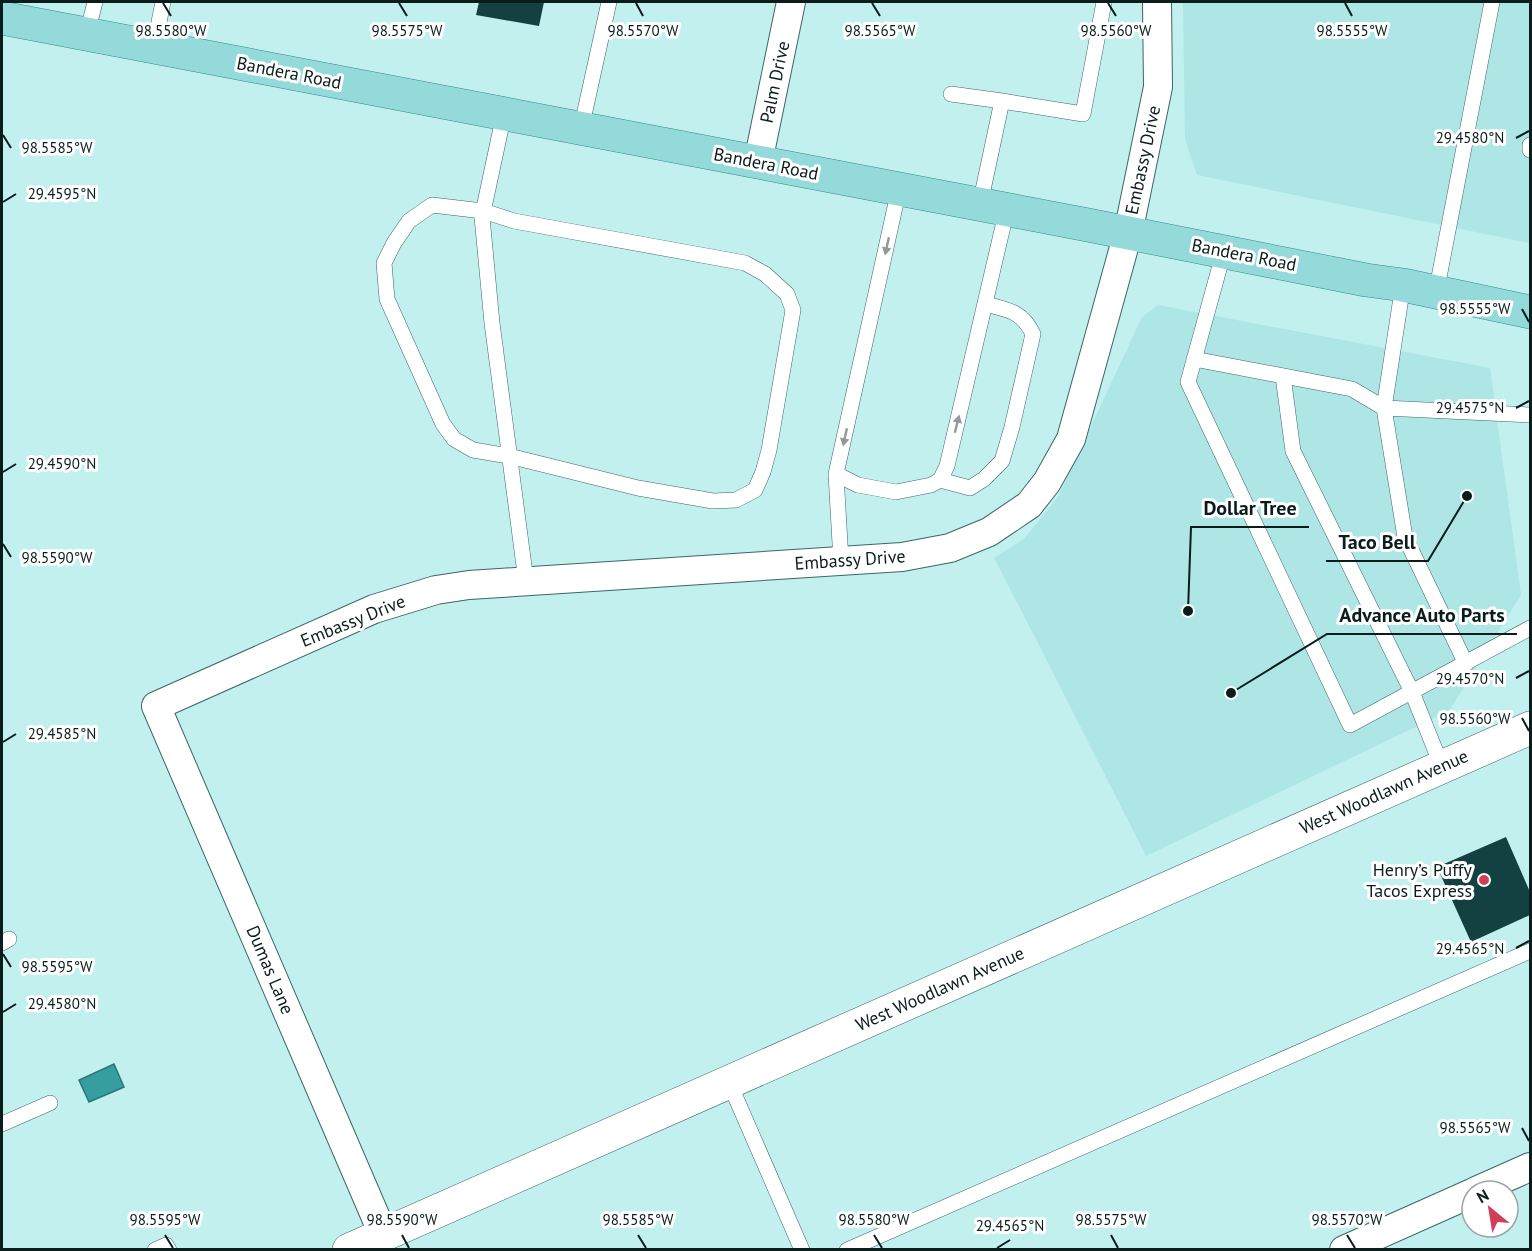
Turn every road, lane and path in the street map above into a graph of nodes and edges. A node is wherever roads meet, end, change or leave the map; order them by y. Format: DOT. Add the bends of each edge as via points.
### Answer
graph roads {
  1 [pos="95,2"];
  2 [pos="164,2"];
  3 [pos="609,2"];
  4 [pos="791,2"];
  5 [pos="1104,2"];
  6 [pos="1157,2"];
  7 [pos="1492,2"];
  8 [pos="2,18"];
  9 [pos="87,34"];
  10 [pos="154,47"];
  11 [pos="951,94"];
  12 [pos="1002,101"];
  13 [pos="504,114"];
  14 [pos="581,129"];
  15 [pos="758,162"];
  16 [pos="899,189"];
  17 [pos="994,207"];
  18 [pos="483,211"];
  19 [pos="1128,232"];
  20 [pos="1224,251"];
  21 [pos="1403,285"];
  22 [pos="1436,293"];
  23 [pos="986,304"];
  24 [pos="1530,312"];
  25 [pos="1194,359"];
  26 [pos="1283,376"];
  27 [pos="1384,408"];
  28 [pos="1530,415"];
  29 [pos="509,456"];
  30 [pos="836,474"];
  31 [pos="940,480"];
  32 [pos="841,561"];
  33 [pos="525,582"];
  34 [pos="1530,628"];
  35 [pos="1466,664"];
  36 [pos="1412,692"];
  37 [pos="156,706"];
  38 [pos="1530,728"];
  39 [pos="1442,767"];
  40 [pos="1530,951"];
  41 [pos="729,1082"];
  42 [pos="50,1103"];
  43 [pos="2,1124"];
  44 [pos="1530,1167"];
  45 [pos="1503,1179"];
  46 [pos="1460,1198"];
  47 [pos="383,1234"];
  48 [pos="155,1250"];
  49 [pos="169,1250"];
  50 [pos="349,1250"];
  51 [pos="802,1250"];
  52 [pos="847,1250"];
  53 [pos="1344,1250"];
  1 -- 9 [label="lane"];
  2 -- 10 [label="lane"];
  3 -- 14 [label="lane"];
  4 -- 15 [label="street, Palm Drive"];
  5 -- 12 [label="lane" via="1083,114"];
  6 -- 19 [label="street, Embassy Drive" via="1158,87"];
  7 -- 22 [label="lane"];
  8 -- 9 [label="main road, Bandera Road"];
  9 -- 10 [label="main road, Bandera Road"];
  10 -- 13 [label="main road, Bandera Road"];
  11 -- 12 [label="lane"];
  12 -- 17 [label="lane"];
  13 -- 14 [label="main road, Bandera Road"];
  13 -- 18 [label="lane"];
  14 -- 15 [label="main road, Bandera Road"];
  15 -- 16 [label="main road, Bandera Road"];
  16 -- 17 [label="main road, Bandera Road"];
  16 -- 30 [label="lane, one-way"];
  17 -- 19 [label="main road, Bandera Road"];
  17 -- 23 [label="lane"];
  18 -- 29 [label="lane"];
  18 -- 29 [label="lane" via="432,206 409,221 384,263 387,299 443,424 454,439 473,450"];
  18 -- 29 [label="lane" via="514,221 745,262 787,294 793,310 770,450 755,490 736,500 713,501 638,488"];
  19 -- 20 [label="main road, Bandera Road"];
  19 -- 32 [label="street, Embassy Drive" via="1071,439 1029,505 989,532 950,548 902,557"];
  20 -- 21 [label="main road, Bandera Road"];
  20 -- 25 [label="lane"];
  21 -- 22 [label="main road, Bandera Road"];
  21 -- 27 [label="lane"];
  22 -- 24 [label="main road, Bandera Road"];
  31 -- 23 [label="lane, one-way"];
  23 -- 31 [label="lane" via="1015,312 1033,334 1012,427 1002,461 984,479 970,488"];
  25 -- 26 [label="lane"];
  25 -- 36 [label="lane" via="1188,382 1350,725"];
  26 -- 27 [label="lane" via="1352,389"];
  26 -- 36 [label="lane" via="1293,451"];
  27 -- 28 [label="lane"];
  27 -- 35 [label="lane" via="1405,537"];
  29 -- 33 [label="lane"];
  30 -- 31 [label="lane" via="858,485 896,492"];
  30 -- 32 [label="lane"];
  32 -- 33 [label="street, Embassy Drive"];
  33 -- 37 [label="street, Embassy Drive" via="436,590 374,609"];
  34 -- 35 [label="lane"];
  35 -- 36 [label="lane"];
  36 -- 39 [label="lane"];
  37 -- 47 [label="street, Dumas Lane"];
  38 -- 39 [label="street, West Woodlawn Avenue"];
  39 -- 41 [label="street, West Woodlawn Avenue"];
  40 -- 52 [label="lane"];
  41 -- 47 [label="street, West Woodlawn Avenue"];
  41 -- 51 [label="lane"];
  42 -- 43 [label="lane"];
  44 -- 45 [label="street"];
  46 -- 53 [label="street"];
  47 -- 50 [label="street, West Woodlawn Avenue"];
  48 -- 49 [label="lane" via="166,1245"];
}
